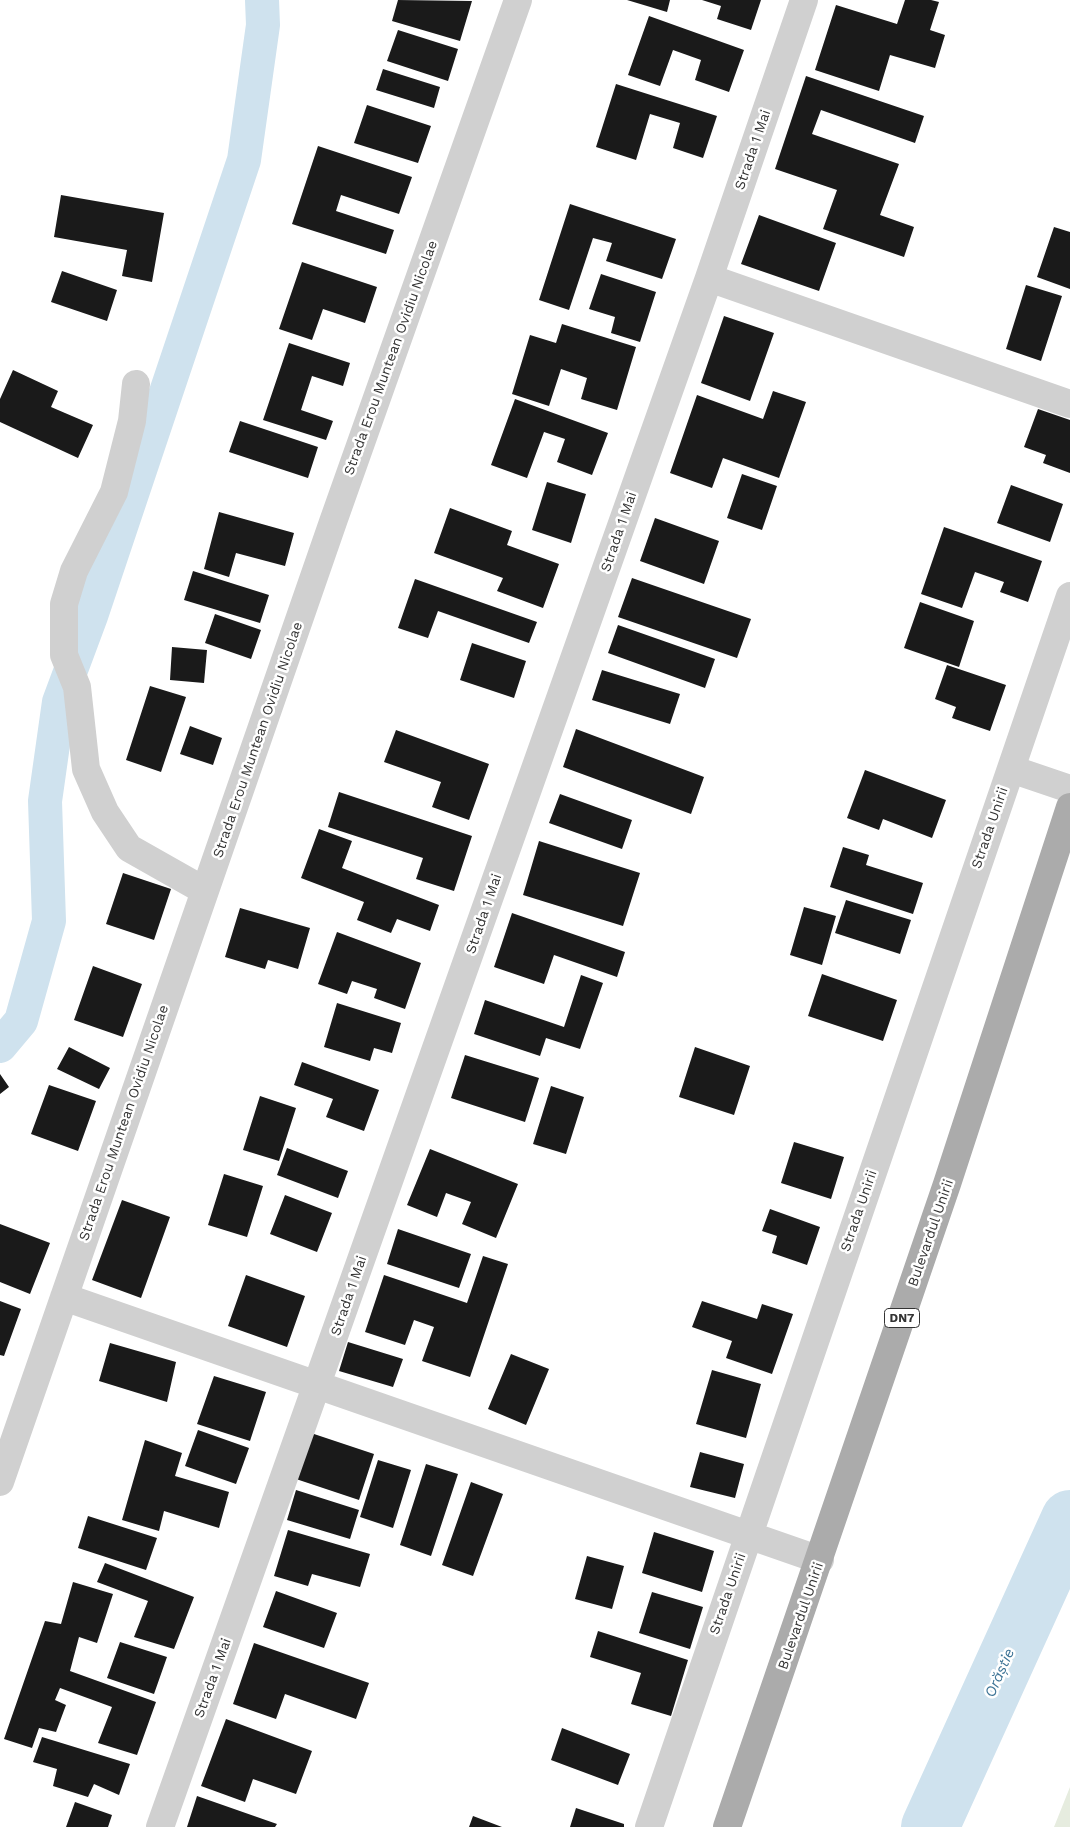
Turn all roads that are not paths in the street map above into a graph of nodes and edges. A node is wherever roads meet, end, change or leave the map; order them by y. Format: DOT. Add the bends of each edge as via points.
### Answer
graph roads {
  1 [pos="518,0"];
  2 [pos="804,0"];
  3 [pos="709,278"];
  4 [pos="136,384"];
  5 [pos="1070,404"];
  6 [pos="1070,596"];
  7 [pos="1010,769"];
  8 [pos="1070,789"];
  9 [pos="1070,807"];
  10 [pos="205,890"];
  11 [pos="64,1297"];
  12 [pos="317,1387"];
  13 [pos="0,1482"];
  14 [pos="748,1535"];
  15 [pos="820,1560"];
  16 [pos="160,1827"];
  17 [pos="649,1827"];
  18 [pos="728,1827"];
  1 -- 10 [label="street, Strada Erou Muntean Ovidiu Nicolae"];
  2 -- 3 [label="street, Strada 1 Mai"];
  3 -- 5 [label="street"];
  3 -- 12 [label="street, Strada 1 Mai"];
  4 -- 10 [label="street" via="132,421 114,492 74,571 64,604 64,655 77,687 86,769 105,812 129,848"];
  6 -- 7 [label="street, Strada Unirii"];
  7 -- 8 [label="street"];
  7 -- 14 [label="street, Strada Unirii"];
  9 -- 15 [label="main road, Bulevardul Unirii / DN7"];
  10 -- 11 [label="street, Strada Erou Muntean Ovidiu Nicolae"];
  11 -- 12 [label="street"];
  11 -- 13 [label="street, Strada Erou Muntean Ovidiu Nicolae"];
  12 -- 14 [label="street"];
  12 -- 16 [label="street, Strada 1 Mai"];
  14 -- 15 [label="street"];
  14 -- 17 [label="street, Strada Unirii"];
  15 -- 18 [label="main road, Bulevardul Unirii / DN7"];
}
